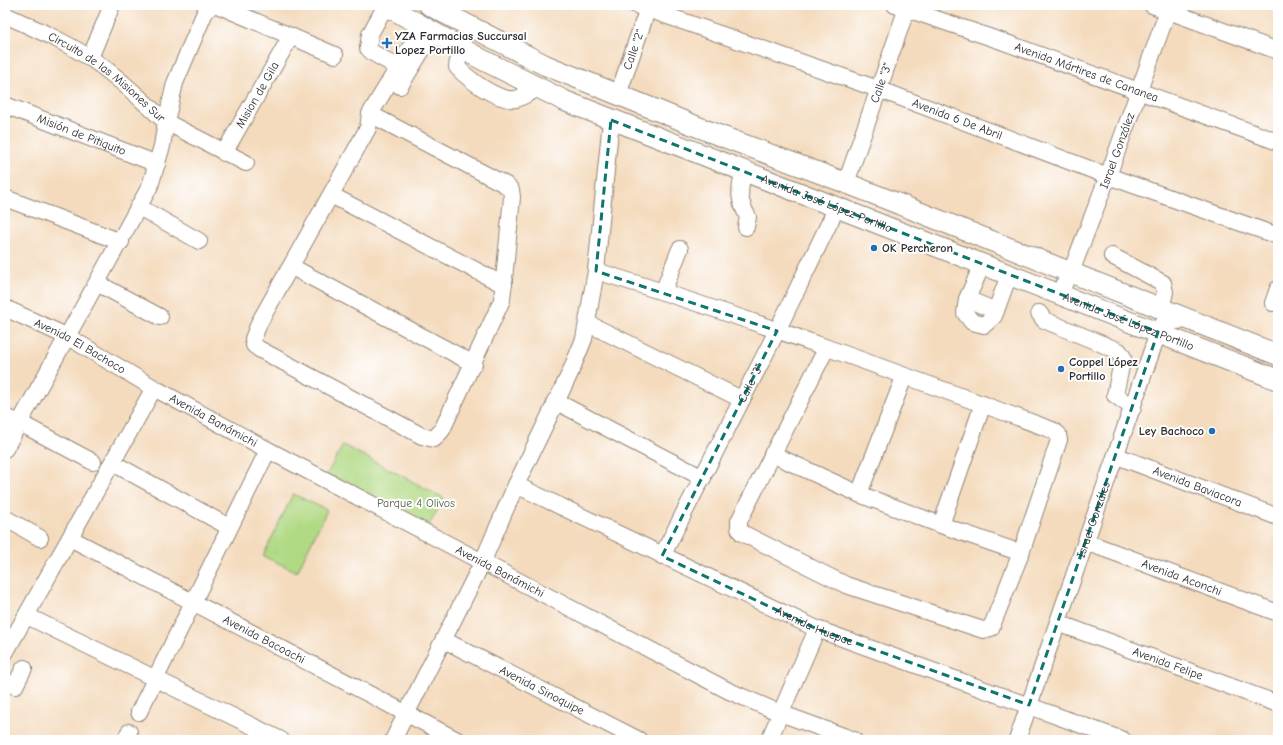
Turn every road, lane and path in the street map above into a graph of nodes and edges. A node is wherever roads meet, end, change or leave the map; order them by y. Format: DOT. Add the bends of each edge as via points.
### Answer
graph roads {
  1 [pos="112,5"];
  2 [pos="212,5"];
  3 [pos="217,5"];
  4 [pos="385,5"];
  5 [pos="429,5"];
  6 [pos="1152,5"];
  7 [pos="644,6"];
  8 [pos="903,6"];
  9 [pos="1169,8"];
  10 [pos="11,12"];
  11 [pos="428,29"];
  12 [pos="290,36"];
  13 [pos="1278,51"];
  14 [pos="335,55"];
  15 [pos="90,58"];
  16 [pos="398,67"];
  17 [pos="538,88"];
  18 [pos="878,89"];
  19 [pos="1138,92"];
  20 [pos="618,95"];
  21 [pos="5,105"];
  22 [pos="611,120"];
  23 [pos="372,121"];
  24 [pos="166,122"];
  25 [pos="713,133"];
  26 [pos="1278,142"];
  27 [pos="224,153"];
  28 [pos="246,163"];
  29 [pos="157,164"];
  30 [pos="743,172"];
  31 [pos="1108,176"];
  32 [pos="846,183"];
  33 [pos="331,195"];
  34 [pos="5,198"];
  35 [pos="139,207"];
  36 [pos="836,209"];
  37 [pos="746,227"];
  38 [pos="1278,236"];
  39 [pos="199,241"];
  40 [pos="121,242"];
  41 [pos="680,249"];
  42 [pos="1112,256"];
  43 [pos="982,265"];
  44 [pos="292,267"];
  45 [pos="596,271"];
  46 [pos="1071,272"];
  47 [pos="1009,275"];
  48 [pos="97,283"];
  49 [pos="504,285"];
  50 [pos="663,292"];
  51 [pos="1059,294"];
  52 [pos="5,308"];
  53 [pos="1162,309"];
  54 [pos="1039,313"];
  55 [pos="160,317"];
  56 [pos="1187,320"];
  57 [pos="587,323"];
  58 [pos="777,331"];
  59 [pos="1158,332"];
  60 [pos="68,337"];
  61 [pos="826,348"];
  62 [pos="1278,355"];
  63 [pos="474,364"];
  64 [pos="904,377"];
  65 [pos="1278,380"];
  66 [pos="154,388"];
  67 [pos="742,399"];
  68 [pos="555,401"];
  69 [pos="983,404"];
  70 [pos="1133,408"];
  71 [pos="5,417"];
  72 [pos="20,423"];
  73 [pos="5,449"];
  74 [pos="268,450"];
  75 [pos="772,454"];
  76 [pos="1117,456"];
  77 [pos="93,462"];
  78 [pos="113,463"];
  79 [pos="703,478"];
  80 [pos="516,485"];
  81 [pos="859,494"];
  82 [pos="1278,516"];
  83 [pos="5,518"];
  84 [pos="941,526"];
  85 [pos="229,527"];
  86 [pos="40,538"];
  87 [pos="70,538"];
  88 [pos="1086,542"];
  89 [pos="1021,553"];
  90 [pos="662,556"];
  91 [pos="482,563"];
  92 [pos="192,603"];
  93 [pos="1278,613"];
  94 [pos="27,616"];
  95 [pos="1058,623"];
  96 [pos="817,629"];
  97 [pos="444,640"];
  98 [pos="5,653"];
  99 [pos="24,668"];
  100 [pos="155,679"];
  101 [pos="5,682"];
  102 [pos="1278,704"];
  103 [pos="1029,705"];
  104 [pos="139,712"];
  105 [pos="406,714"];
  106 [pos="780,714"];
  107 [pos="281,740"];
  108 [pos="393,740"];
  109 [pos="457,740"];
  110 [pos="639,740"];
  111 [pos="769,740"];
  112 [pos="854,740"];
  113 [pos="1017,740"];
  114 [pos="1123,740"];
  1 -- 15 [label="street"];
  2 -- 24 [label="street" via="205,12 175,83"];
  3 -- 12 [label="street"];
  4 -- 11 [label="main road, Avenida José López Portillo"];
  4 -- 16 [label="street" via="370,34 368,48"];
  5 -- 20 [label="main road, Avenida José López Portillo" via="544,65"];
  6 -- 9 [label="street"];
  7 -- 18 [label="street, Avenida 6 De Abril"];
  7 -- 20 [label="street, Calle \"2\""];
  8 -- 18 [label="street, Calle \"3\""];
  8 -- 19 [label="street, Avenida Mártires de Cananea"];
  9 -- 13 [label="street"];
  9 -- 19 [label="street, Israel González"];
  10 -- 15 [label="street, Circuito de las Misiones Sur"];
  11 -- 16 [label="street"];
  11 -- 17 [label="main road, Avenida José López Portillo"];
  11 -- 23 [label="street"];
  12 -- 14 [label="street"];
  12 -- 27 [label="street, Mision de Gila"];
  15 -- 24 [label="street, Circuito de las Misiones Sur"];
  16 -- 23 [label="street"];
  17 -- 20 [label="main road" via="588,105 606,102"];
  17 -- 22 [label="main road, Avenida José López Portillo"];
  18 -- 31 [label="street, Avenida 6 De Abril"];
  18 -- 32 [label="street, Calle \"3\""];
  19 -- 26 [label="street, Avenida Mártires de Cananea"];
  19 -- 31 [label="street, Israel González"];
  20 -- 25 [label="main road, Avenida José López Portillo"];
  21 -- 29 [label="street, Misión de Pitiquito"];
  22 -- 25 [label="main road" via="620,110 630,108 682,126"];
  22 -- 30 [label="main road, Avenida José López Portillo"];
  22 -- 45 [label="street"];
  23 -- 33 [label="street"];
  23 -- 49 [label="street" via="506,185 511,190"];
  24 -- 27 [label="street"];
  24 -- 29 [label="street, Circuito de las Misiones Sur"];
  25 -- 32 [label="main road, Avenida José López Portillo"];
  27 -- 28 [label="street"];
  29 -- 35 [label="street, Circuito de las Misiones Sur" via="150,186"];
  30 -- 36 [label="main road, Avenida José López Portillo"];
  30 -- 37 [label="street" via="739,193 748,217"];
  31 -- 38 [label="street, Avenida 6 De Abril"];
  31 -- 46 [label="street, Israel González"];
  32 -- 46 [label="main road, Avenida José López Portillo"];
  33 -- 44 [label="street"];
  33 -- 49 [label="street"];
  34 -- 40 [label="street"];
  35 -- 39 [label="street"];
  35 -- 40 [label="street, Circuito de las Misiones Sur"];
  36 -- 43 [label="main road, Avenida José López Portillo"];
  36 -- 58 [label="street, Calle \"3\""];
  40 -- 48 [label="street, Circuito de las Misiones Sur"];
  41 -- 50 [label="street"];
  42 -- 53 [label="street" via="1163,283 1165,292"];
  43 -- 47 [label="main road, Avenida José López Portillo"];
  43 -- 47 [label="street" via="967,299 996,311"];
  44 -- 63 [label="street"];
  44 -- 63 [label="street" via="259,323 253,339 254,345 422,436 434,439 439,435"];
  45 -- 50 [label="street"];
  45 -- 57 [label="street"];
  46 -- 51 [label="street, Israel González"];
  46 -- 53 [label="main road, Avenida José López Portillo"];
  47 -- 51 [label="main road, Avenida José López Portillo"];
  48 -- 55 [label="street"];
  48 -- 60 [label="street, Circuito de las Misiones Sur"];
  49 -- 63 [label="street" via="499,309"];
  50 -- 58 [label="street"];
  51 -- 59 [label="main road, Avenida José López Portillo"];
  52 -- 60 [label="street, Avenida El Bachoco"];
  53 -- 56 [label="main road, Avenida José López Portillo"];
  54 -- 70 [label="street" via="1044,320 1119,351 1123,357 1115,395"];
  56 -- 59 [label="street" via="1166,322"];
  56 -- 62 [label="main road, Avenida José López Portillo"];
  57 -- 67 [label="street"];
  57 -- 68 [label="street" via="578,354"];
  58 -- 61 [label="street"];
  58 -- 67 [label="street, Calle \"3\""];
  59 -- 65 [label="main road, Avenida José López Portillo"];
  59 -- 70 [label="street, Israel Gonzáles"];
  60 -- 66 [label="street, Avenida El Bachoco"];
  60 -- 72 [label="street, Circuito de las Misiones Sur"];
  61 -- 64 [label="street"];
  61 -- 75 [label="street"];
  64 -- 69 [label="street"];
  64 -- 81 [label="street"];
  66 -- 74 [label="street, Avenida Banámichi"];
  66 -- 78 [label="street"];
  67 -- 79 [label="street, Calle \"3\""];
  68 -- 79 [label="street"];
  68 -- 80 [label="street"];
  69 -- 84 [label="street"];
  69 -- 89 [label="street" via="1058,434 1059,440"];
  70 -- 76 [label="street, Israel Gonzáles"];
  71 -- 72 [label="street"];
  72 -- 73 [label="street, Circuito de las Misiones Sur"];
  72 -- 77 [label="street"];
  74 -- 85 [label="street"];
  74 -- 91 [label="street, Avenida Banámichi"];
  75 -- 81 [label="street"];
  75 -- 89 [label="street" via="739,521 739,528 742,533 846,584 987,630 993,625"];
  76 -- 82 [label="street, Avenida Baviacora"];
  76 -- 88 [label="street, Israel Gonzáles"];
  78 -- 85 [label="street"];
  78 -- 87 [label="street"];
  79 -- 90 [label="street, Calle \"3\""];
  80 -- 90 [label="street, Avenida Huepac"];
  80 -- 91 [label="street"];
  81 -- 84 [label="street"];
  83 -- 86 [label="street"];
  84 -- 89 [label="street"];
  85 -- 92 [label="street"];
  87 -- 92 [label="street, Avenida Bacoachi"];
  87 -- 94 [label="street"];
  88 -- 93 [label="street, Avenida Aconchi"];
  88 -- 95 [label="street, Israel Gonzáles"];
  90 -- 96 [label="street, Avenida Huepac"];
  91 -- 97 [label="street"];
  91 -- 106 [label="street, Avenida Banámichi" via="729,691"];
  92 -- 100 [label="street"];
  92 -- 105 [label="street, Avenida Bacoachi"];
  94 -- 98 [label="street"];
  94 -- 100 [label="street"];
  95 -- 102 [label="street, Avenida Felipe"];
  95 -- 103 [label="street, Israel Gonzáles"];
  96 -- 103 [label="street, Avenida Huepac"];
  96 -- 106 [label="street"];
  97 -- 105 [label="street"];
  97 -- 110 [label="street, Avenida Sinoquipe"];
  99 -- 101 [label="street" via="15,686"];
  100 -- 104 [label="street"];
  100 -- 107 [label="street"];
  103 -- 113 [label="street, Israel Gonzáles"];
  103 -- 114 [label="street, Avenida Huepac"];
  105 -- 108 [label="street"];
  105 -- 109 [label="street, Avenida Bacoachi"];
  106 -- 111 [label="street"];
  106 -- 112 [label="street, Avenida Banámichi"];
}
